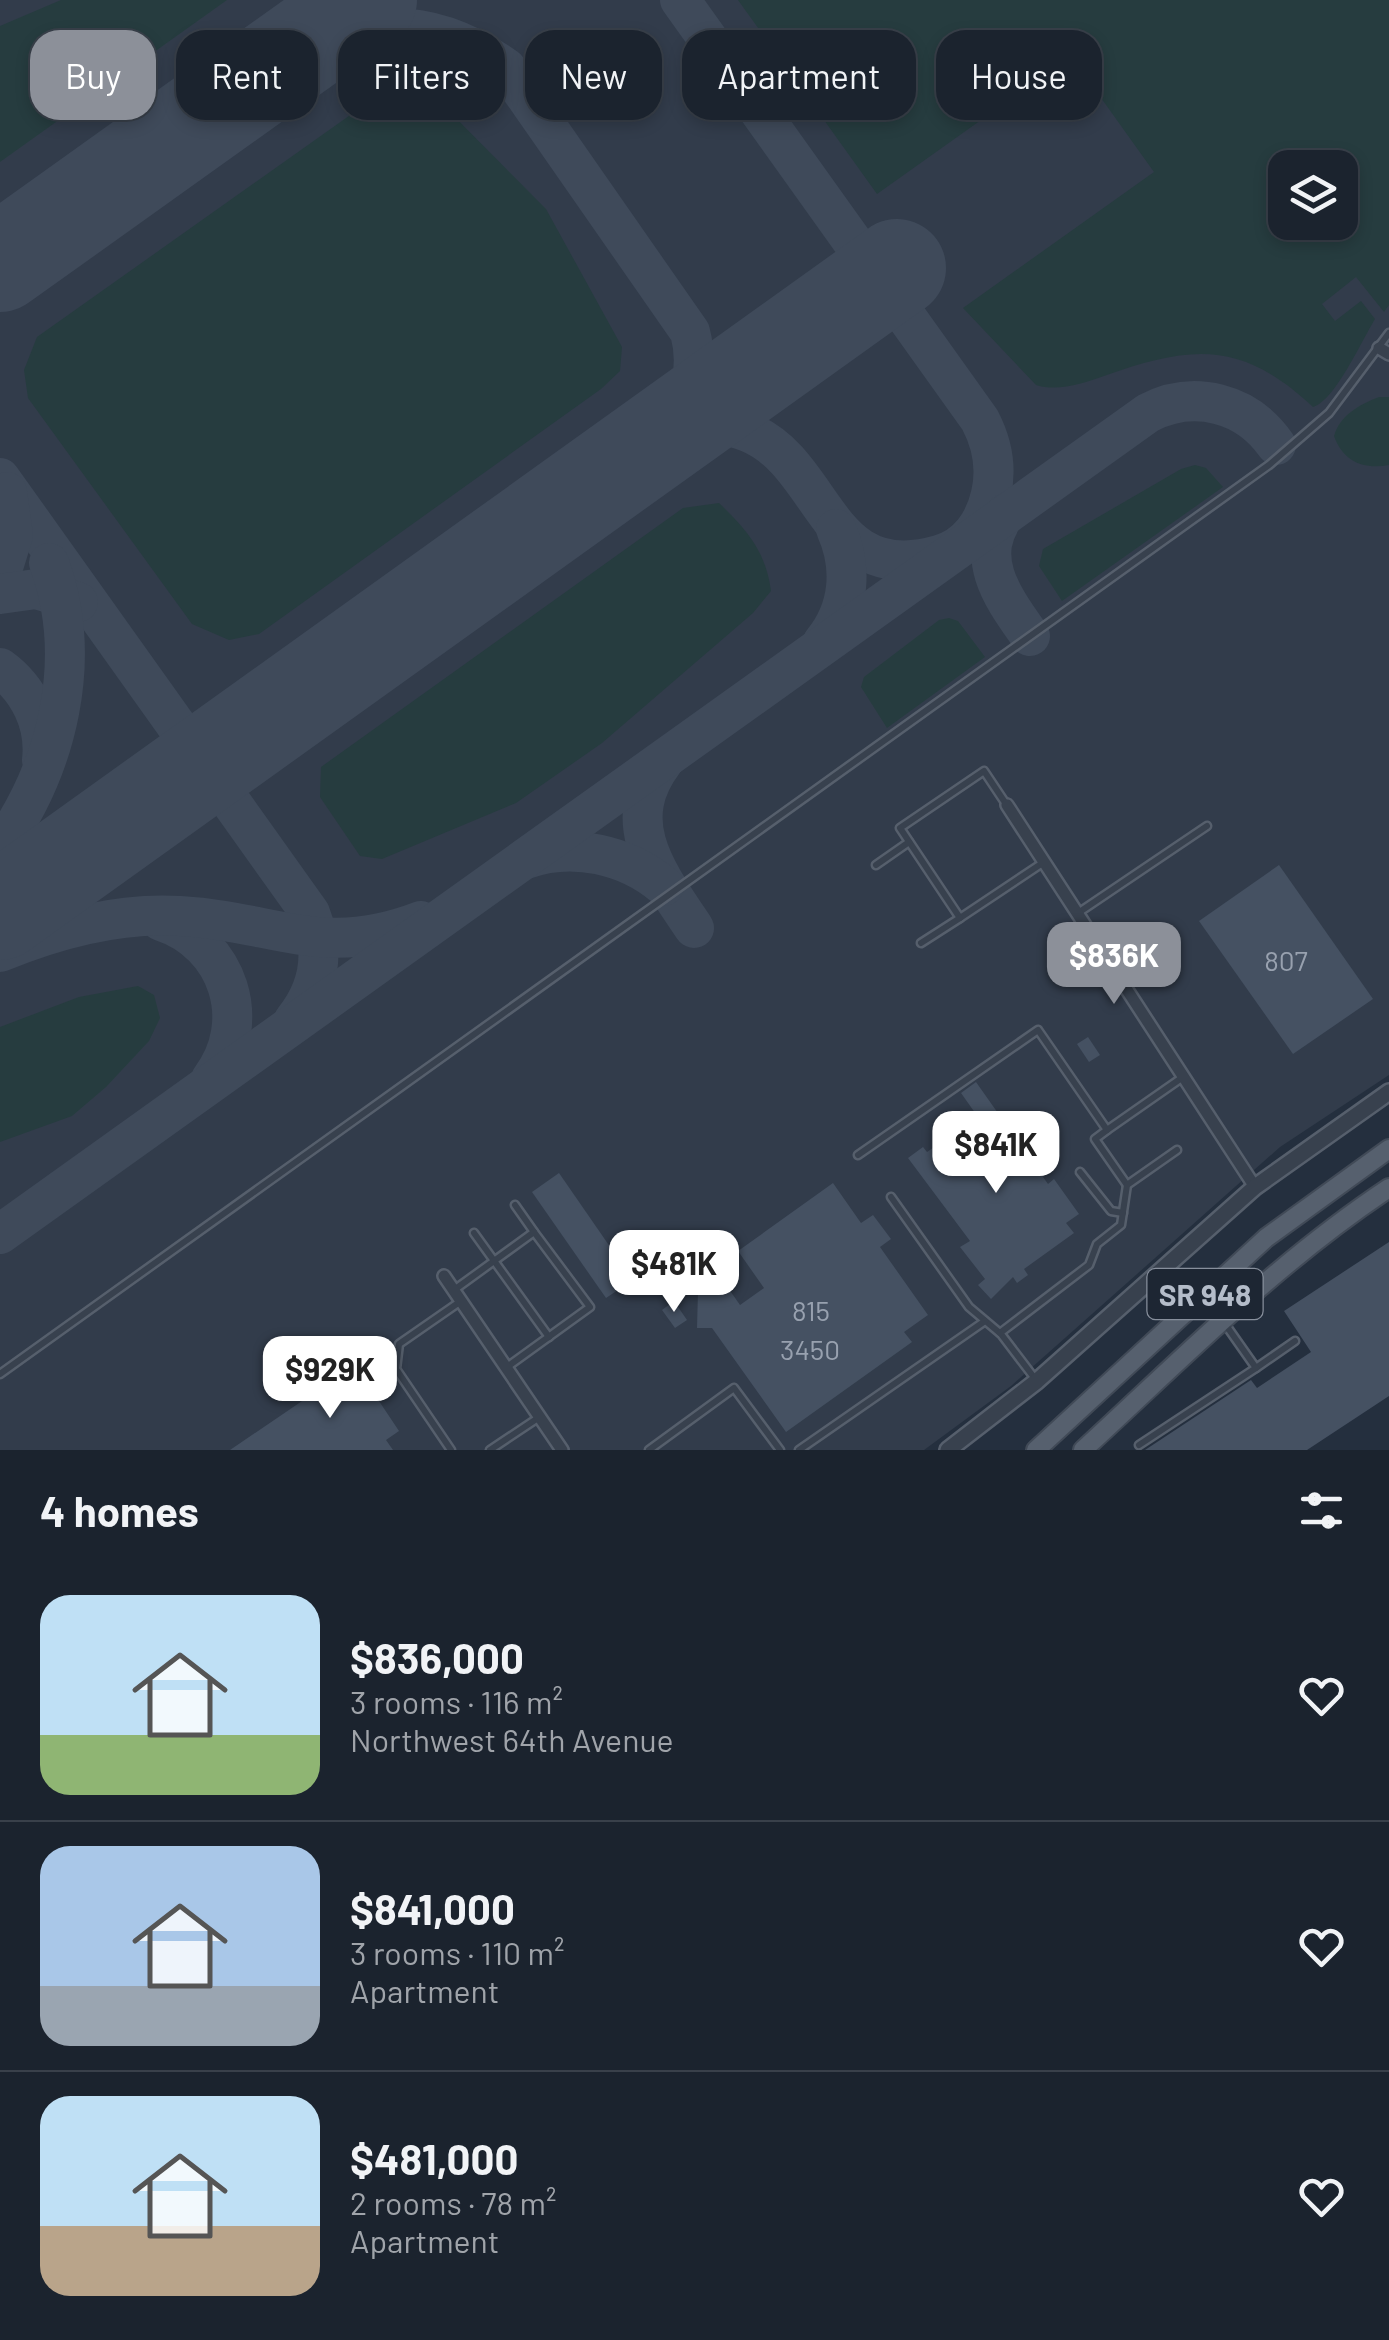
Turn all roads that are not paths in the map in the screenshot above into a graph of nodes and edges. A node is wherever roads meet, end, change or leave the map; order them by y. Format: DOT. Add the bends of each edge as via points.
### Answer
graph roads {
  1 [pos="1389,333"];
  2 [pos="1384,351"];
  3 [pos="1007,805"];
  4 [pos="1207,826"];
  5 [pos="909,842"];
  6 [pos="1044,862"];
  7 [pos="876,864"];
  8 [pos="1077,913"];
  9 [pos="960,918"];
  10 [pos="921,943"];
  11 [pos="1183,1076"];
  12 [pos="1389,1092"];
  13 [pos="1107,1130"];
  14 [pos="1176,1150"];
  15 [pos="858,1154"];
  16 [pos="1381,1154"];
  17 [pos="1080,1172"];
  18 [pos="1128,1185"];
  19 [pos="1389,1185"];
  20 [pos="1255,1187"];
  21 [pos="891,1197"];
  22 [pos="514,1205"];
  23 [pos="1122,1212"];
  24 [pos="534,1232"];
  25 [pos="474,1233"];
  26 [pos="494,1261"];
  27 [pos="444,1276"];
  28 [pos="457,1296"];
  29 [pos="1222,1320"];
  30 [pos="985,1321"];
  31 [pos="1000,1334"];
  32 [pos="549,1337"];
  33 [pos="1295,1341"];
  34 [pos="506,1368"];
  35 [pos="1256,1368"];
  36 [pos="0,1374"];
  37 [pos="1037,1382"];
  38 [pos="539,1417"];
  39 [pos="1138,1445"];
  40 [pos="1085,1449"];
  41 [pos="451,1450"];
  42 [pos="490,1450"];
  43 [pos="562,1450"];
  44 [pos="649,1450"];
  45 [pos="780,1450"];
  46 [pos="800,1450"];
  47 [pos="948,1450"];
  48 [pos="1036,1450"];
  1 -- 2 [label="lane"];
  2 -- 36 [label="lane" via="1269,465"];
  3 -- 5 [label="lane" via="984,771 900,828"];
  3 -- 6 [label="street"];
  4 -- 8 [label="lane"];
  5 -- 7 [label="lane"];
  5 -- 9 [label="lane"];
  6 -- 8 [label="street"];
  6 -- 9 [label="lane"];
  8 -- 11 [label="street"];
  9 -- 10 [label="lane"];
  11 -- 13 [label="lane"];
  11 -- 20 [label="street"];
  12 -- 20 [label="street"];
  13 -- 15 [label="lane" via="1038,1030"];
  13 -- 18 [label="lane" via="1095,1138"];
  14 -- 18 [label="lane"];
  16 -- 19 [label="main road"];
  16 -- 48 [label="main road, SR 948" via="1266,1238"];
  17 -- 23 [label="lane" via="1111,1211"];
  18 -- 23 [label="lane"];
  19 -- 29 [label="main road, SR 948"];
  20 -- 37 [label="street"];
  21 -- 30 [label="lane"];
  22 -- 24 [label="lane"];
  23 -- 31 [label="lane" via="1120,1225 1097,1244 1090,1265"];
  24 -- 26 [label="lane"];
  24 -- 32 [label="lane" via="590,1307"];
  25 -- 26 [label="lane"];
  26 -- 28 [label="lane"];
  26 -- 32 [label="lane"];
  27 -- 28 [label="street"];
  28 -- 34 [label="street"];
  28 -- 41 [label="lane" via="399,1344 396,1368"];
  29 -- 35 [label="lane"];
  29 -- 40 [label="main road, SR 948"];
  30 -- 31 [label="lane"];
  30 -- 46 [label="lane"];
  31 -- 37 [label="lane"];
  32 -- 34 [label="lane"];
  33 -- 35 [label="lane"];
  34 -- 38 [label="street"];
  35 -- 39 [label="lane"];
  37 -- 47 [label="street"];
  38 -- 42 [label="lane"];
  38 -- 43 [label="street"];
  44 -- 45 [label="lane" via="734,1388"];
}
